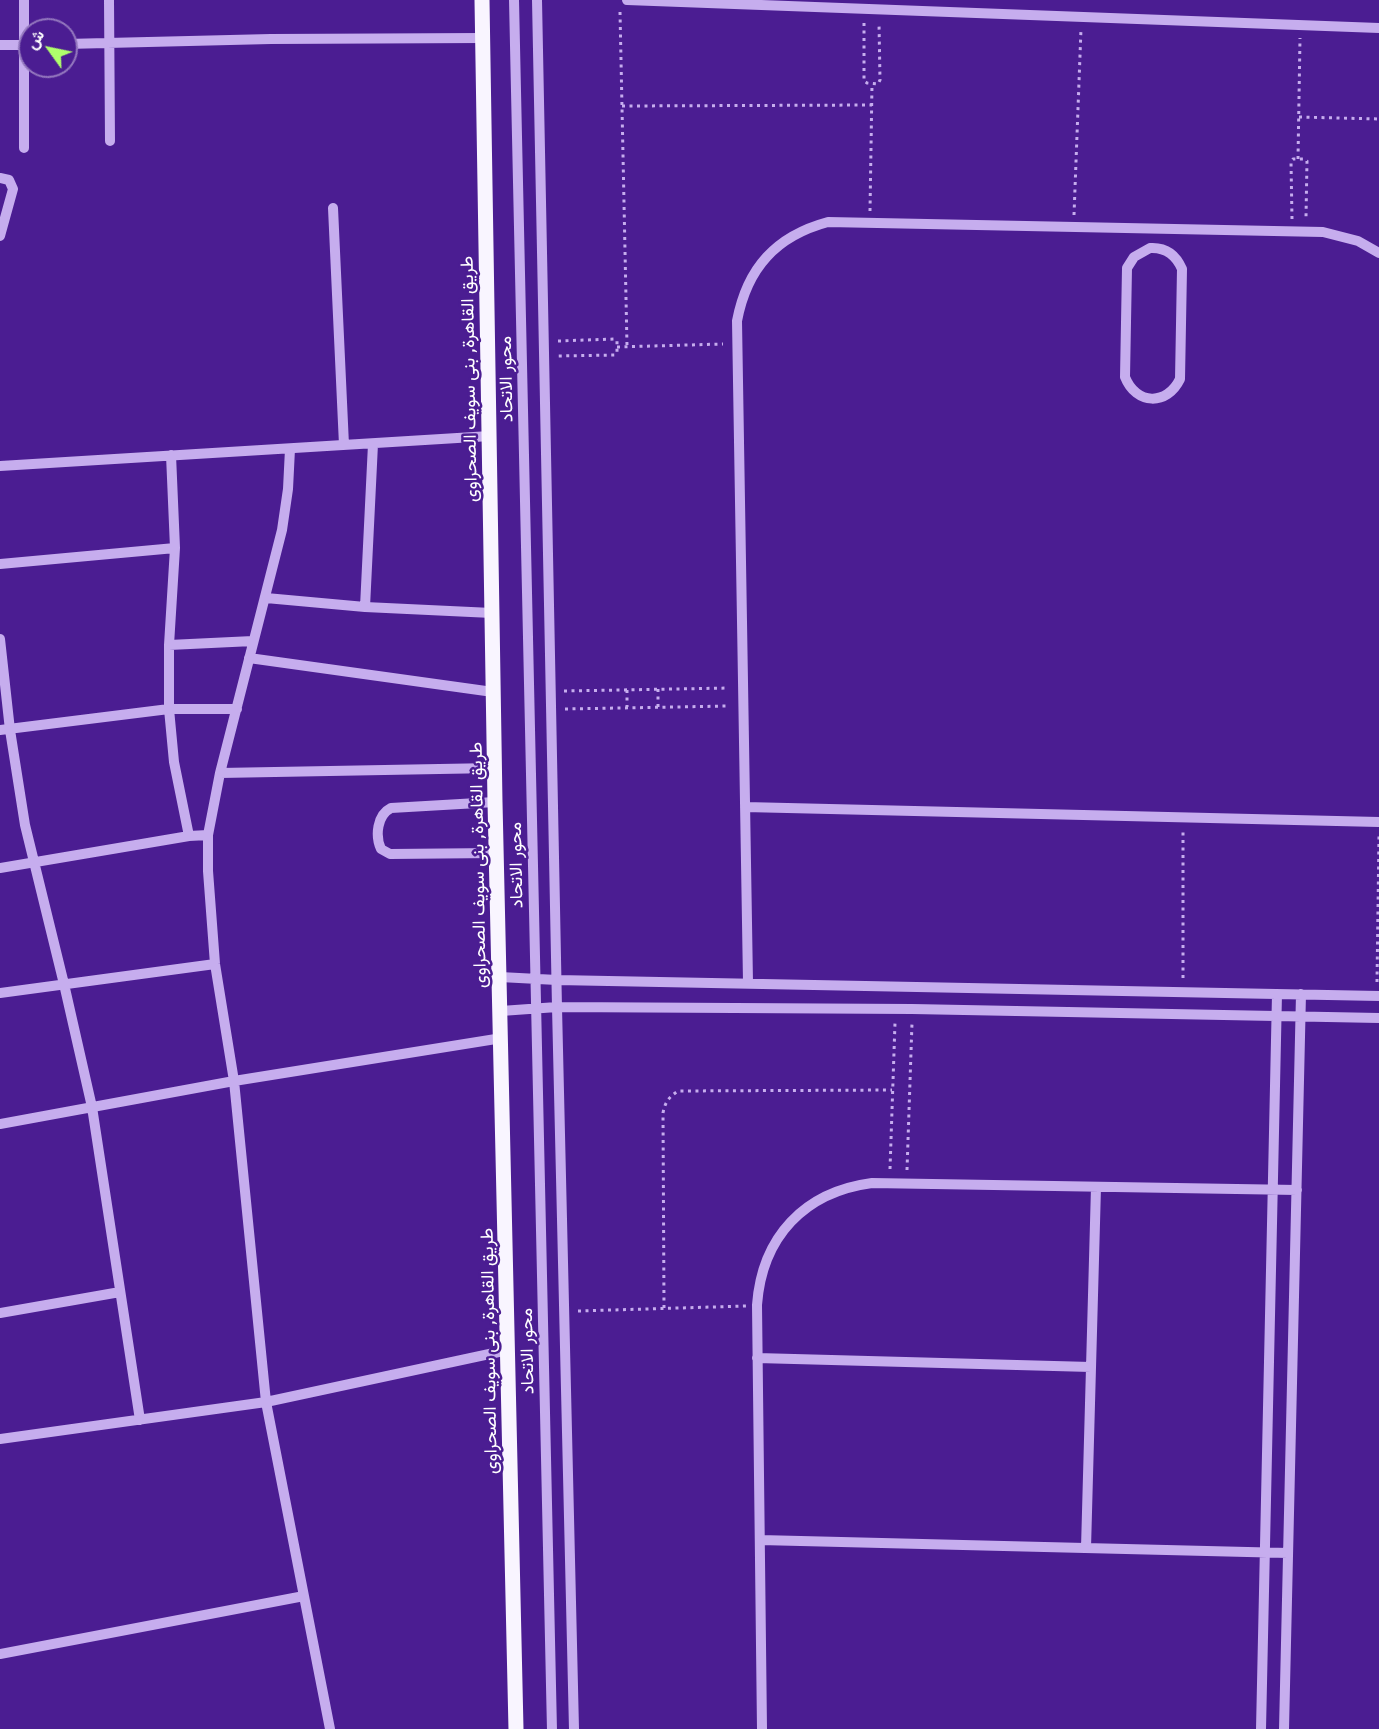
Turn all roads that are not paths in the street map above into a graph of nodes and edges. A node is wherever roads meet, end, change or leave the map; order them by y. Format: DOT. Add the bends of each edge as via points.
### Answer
graph roads {
  1 [pos="24,0"];
  2 [pos="109,0"];
  3 [pos="482,0"];
  4 [pos="514,0"];
  5 [pos="537,0"];
  6 [pos="627,0"];
  7 [pos="25,18"];
  8 [pos="1379,28"];
  9 [pos="483,38"];
  10 [pos="109,43"];
  11 [pos="78,44"];
  12 [pos="0,45"];
  13 [pos="18,45"];
  14 [pos="26,78"];
  15 [pos="110,141"];
  16 [pos="24,148"];
  17 [pos="0,178"];
  18 [pos="333,208"];
  19 [pos="1158,228"];
  20 [pos="0,236"];
  21 [pos="1156,248"];
  22 [pos="1379,253"];
  23 [pos="490,436"];
  24 [pos="373,444"];
  25 [pos="344,446"];
  26 [pos="290,449"];
  27 [pos="171,455"];
  28 [pos="0,466"];
  29 [pos="175,548"];
  30 [pos="0,564"];
  31 [pos="266,598"];
  32 [pos="365,607"];
  33 [pos="492,613"];
  34 [pos="0,639"];
  35 [pos="253,641"];
  36 [pos="169,645"];
  37 [pos="249,658"];
  38 [pos="493,692"];
  39 [pos="170,709"];
  40 [pos="237,709"];
  41 [pos="5,730"];
  42 [pos="494,768"];
  43 [pos="220,773"];
  44 [pos="495,802"];
  45 [pos="745,807"];
  46 [pos="1379,822"];
  47 [pos="208,835"];
  48 [pos="189,836"];
  49 [pos="496,853"];
  50 [pos="33,862"];
  51 [pos="0,868"];
  52 [pos="215,964"];
  53 [pos="500,977"];
  54 [pos="535,978"];
  55 [pos="556,980"];
  56 [pos="748,982"];
  57 [pos="64,984"];
  58 [pos="0,993"];
  59 [pos="1277,994"];
  60 [pos="1301,994"];
  61 [pos="1378,996"];
  62 [pos="557,1007"];
  63 [pos="535,1010"];
  64 [pos="501,1011"];
  65 [pos="1276,1016"];
  66 [pos="1300,1017"];
  67 [pos="1379,1018"];
  68 [pos="502,1038"];
  69 [pos="234,1081"];
  70 [pos="92,1107"];
  71 [pos="0,1124"];
  72 [pos="1095,1187"];
  73 [pos="1273,1190"];
  74 [pos="1297,1190"];
  75 [pos="120,1292"];
  76 [pos="0,1313"];
  77 [pos="508,1350"];
  78 [pos="757,1358"];
  79 [pos="1091,1367"];
  80 [pos="266,1402"];
  81 [pos="140,1420"];
  82 [pos="0,1439"];
  83 [pos="759,1540"];
  84 [pos="1086,1548"];
  85 [pos="1265,1552"];
  86 [pos="1288,1553"];
  87 [pos="304,1596"];
  88 [pos="0,1654"];
  89 [pos="330,1729"];
  90 [pos="516,1729"];
  91 [pos="552,1729"];
  92 [pos="574,1729"];
  93 [pos="762,1729"];
  94 [pos="1262,1729"];
  95 [pos="1284,1729"];
  1 -- 7 [label="street"];
  2 -- 10 [label="street"];
  3 -- 9 [label="main road, طريق القاهرة, بنى سويف الصحراوى"];
  4 -- 54 [label="street, محور الاتحاد"];
  5 -- 55 [label="street"];
  6 -- 8 [label="street"];
  9 -- 10 [label="street"];
  9 -- 23 [label="main road, طريق القاهرة, بنى سويف الصحراوى"];
  10 -- 11 [label="street"];
  10 -- 15 [label="street"];
  12 -- 13 [label="street"];
  14 -- 16 [label="street"];
  17 -- 20 [label="street" via="9,180 13,189"];
  18 -- 25 [label="street"];
  19 -- 21 [label="street"];
  19 -- 22 [label="street" via="1341,235"];
  19 -- 45 [label="street" via="828,222 784,240 756,269 745,290 737,321"];
  21 -- 21 [label="street" via="1138,253 1127,268 1125,377 1131,389 1150,399 1166,396 1180,379 1182,269 1175,257"];
  23 -- 24 [label="street"];
  23 -- 33 [label="main road, طريق القاهرة, بنى سويف الصحراوى"];
  24 -- 25 [label="street"];
  24 -- 32 [label="street"];
  25 -- 26 [label="street"];
  26 -- 27 [label="street"];
  26 -- 31 [label="street" via="282,531"];
  27 -- 28 [label="street"];
  27 -- 29 [label="street"];
  29 -- 30 [label="street"];
  29 -- 36 [label="street"];
  31 -- 32 [label="street"];
  31 -- 35 [label="street"];
  32 -- 33 [label="street"];
  33 -- 38 [label="main road, طريق القاهرة, بنى سويف الصحراوى"];
  34 -- 41 [label="street"];
  35 -- 36 [label="street"];
  35 -- 37 [label="street"];
  36 -- 39 [label="street"];
  37 -- 38 [label="street"];
  37 -- 40 [label="street"];
  38 -- 42 [label="main road, طريق القاهرة, بنى سويف الصحراوى"];
  39 -- 40 [label="street"];
  39 -- 41 [label="street"];
  39 -- 48 [label="street" via="174,762"];
  40 -- 43 [label="street"];
  41 -- 50 [label="street"];
  42 -- 43 [label="street"];
  42 -- 44 [label="main road, طريق القاهرة, بنى سويف الصحراوى"];
  43 -- 47 [label="street"];
  44 -- 49 [label="main road, طريق القاهرة, بنى سويف الصحراوى"];
  44 -- 49 [label="street" via="391,808 379,819 378,842 390,854"];
  45 -- 46 [label="street"];
  45 -- 56 [label="street"];
  47 -- 48 [label="street"];
  47 -- 52 [label="street"];
  48 -- 50 [label="street"];
  49 -- 53 [label="main road, طريق القاهرة, بنى سويف الصحراوى"];
  50 -- 51 [label="street"];
  50 -- 57 [label="street"];
  52 -- 57 [label="street"];
  52 -- 69 [label="street"];
  53 -- 54 [label="street"];
  53 -- 64 [label="main road, طريق القاهرة, بنى سويف الصحراوى"];
  54 -- 55 [label="street"];
  54 -- 63 [label="street, محور الاتحاد"];
  55 -- 56 [label="street"];
  55 -- 62 [label="street"];
  56 -- 59 [label="street"];
  57 -- 58 [label="street"];
  57 -- 70 [label="street"];
  59 -- 60 [label="street"];
  59 -- 65 [label="street"];
  60 -- 61 [label="street"];
  60 -- 66 [label="street"];
  62 -- 63 [label="street"];
  62 -- 65 [label="street"];
  62 -- 92 [label="street"];
  63 -- 64 [label="street"];
  63 -- 91 [label="street, محور الاتحاد"];
  64 -- 68 [label="main road, طريق القاهرة, بنى سويف الصحراوى"];
  65 -- 66 [label="street"];
  65 -- 73 [label="street"];
  66 -- 67 [label="street"];
  66 -- 74 [label="street"];
  68 -- 69 [label="street"];
  68 -- 77 [label="main road, طريق القاهرة, بنى سويف الصحراوى"];
  69 -- 70 [label="street"];
  69 -- 80 [label="street"];
  70 -- 71 [label="street"];
  70 -- 75 [label="street"];
  72 -- 73 [label="street"];
  72 -- 78 [label="street" via="889,1183 864,1184 824,1196 796,1216 767,1256 758,1288"];
  72 -- 79 [label="street"];
  73 -- 74 [label="street"];
  73 -- 85 [label="street"];
  74 -- 86 [label="street"];
  75 -- 76 [label="street"];
  75 -- 81 [label="street"];
  77 -- 80 [label="street"];
  77 -- 90 [label="main road, طريق القاهرة, بنى سويف الصحراوى"];
  78 -- 79 [label="street"];
  78 -- 83 [label="street"];
  79 -- 84 [label="street"];
  80 -- 81 [label="street"];
  80 -- 87 [label="street"];
  81 -- 82 [label="street"];
  83 -- 84 [label="street"];
  83 -- 93 [label="street"];
  84 -- 85 [label="street"];
  85 -- 86 [label="street"];
  85 -- 94 [label="street"];
  86 -- 95 [label="street"];
  87 -- 88 [label="street"];
  87 -- 89 [label="street"];
}
